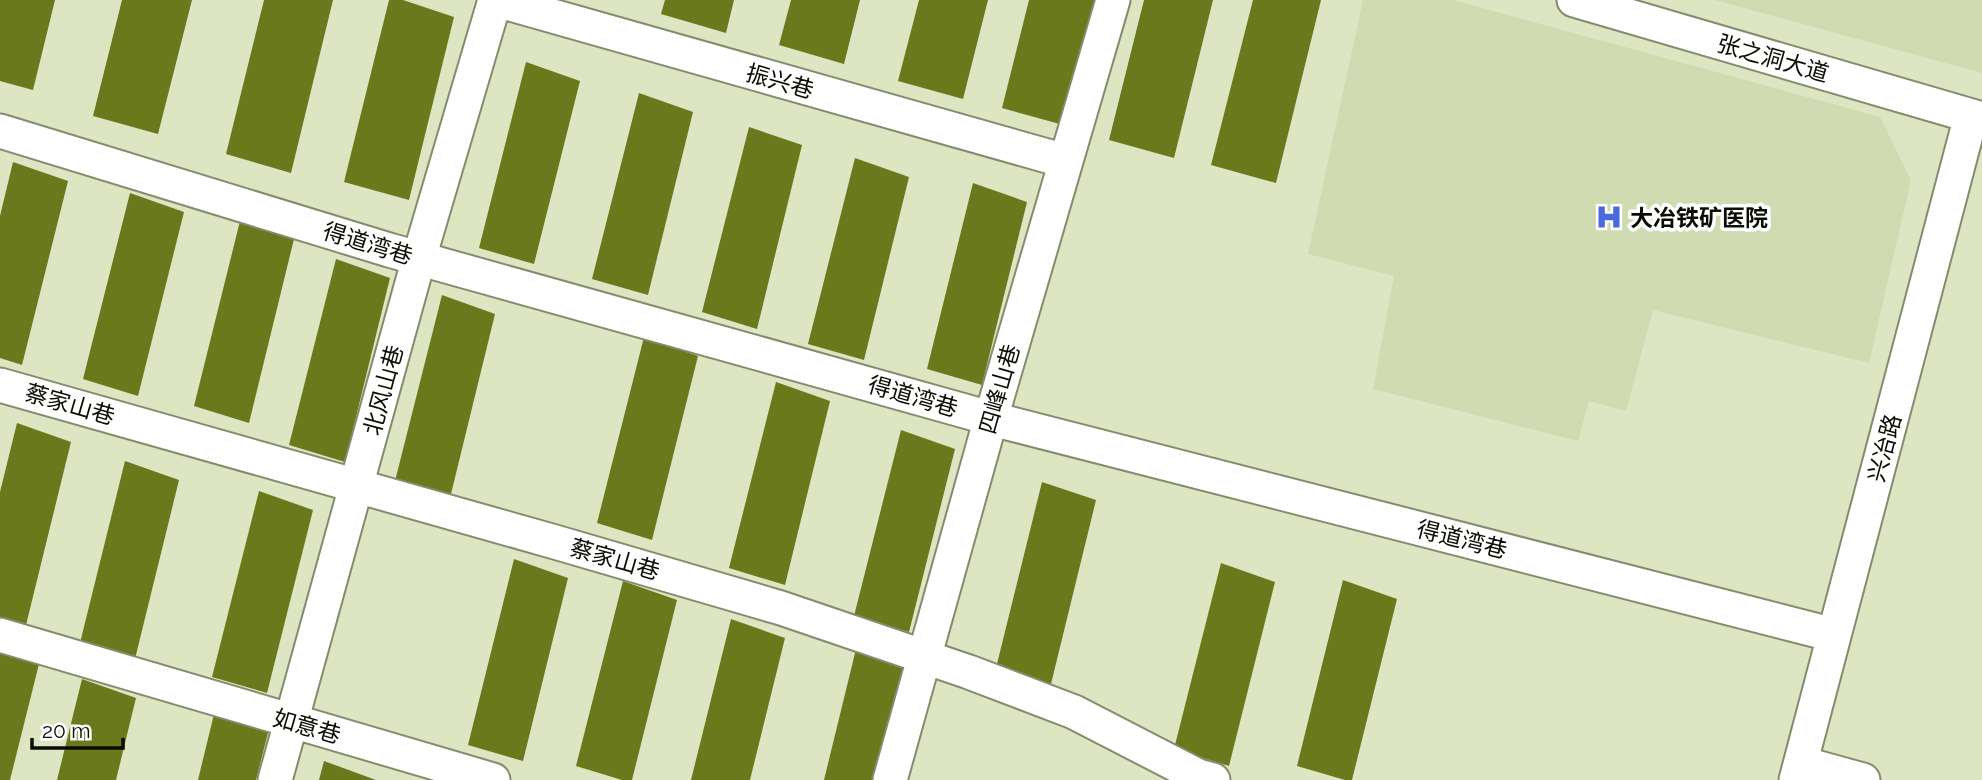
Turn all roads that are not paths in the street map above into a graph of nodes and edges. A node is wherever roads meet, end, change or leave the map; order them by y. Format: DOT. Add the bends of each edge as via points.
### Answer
graph roads {
  1 [pos="495,0"];
  2 [pos="1113,0"];
  3 [pos="1574,0"];
  4 [pos="1977,118"];
  5 [pos="0,131"];
  6 [pos="1065,161"];
  7 [pos="419,258"];
  8 [pos="0,385"];
  9 [pos="991,418"];
  10 [pos="357,486"];
  11 [pos="0,635"];
  12 [pos="1834,635"];
  13 [pos="924,656"];
  14 [pos="291,721"];
  15 [pos="1799,771"];
  16 [pos="275,780"];
  17 [pos="493,780"];
  18 [pos="890,780"];
  19 [pos="1213,780"];
  20 [pos="1863,780"];
  1 -- 6 [label="street, 振兴巷"];
  1 -- 7 [label="street, 北风山巷"];
  2 -- 6 [label="street, 四峰山巷"];
  3 -- 4 [label="street, 张之洞大道"];
  4 -- 12 [label="street, 兴冶路"];
  5 -- 7 [label="street, 得道湾巷"];
  6 -- 9 [label="street, 四峰山巷"];
  7 -- 9 [label="street, 得道湾巷"];
  7 -- 10 [label="street, 北风山巷"];
  8 -- 10 [label="street, 蔡家山巷"];
  9 -- 12 [label="street, 得道湾巷"];
  9 -- 13 [label="street, 四峰山巷"];
  10 -- 13 [label="street, 蔡家山巷" via="781,608"];
  10 -- 14 [label="street, 北风山巷"];
  11 -- 14 [label="street, 如意巷"];
  12 -- 15 [label="street, 兴冶路"];
  13 -- 18 [label="street, 四峰山巷"];
  13 -- 19 [label="street, 蔡家山巷" via="1074,712"];
  14 -- 16 [label="street, 北风山巷"];
  14 -- 17 [label="street, 如意巷"];
  15 -- 20 [label="street"];
}
